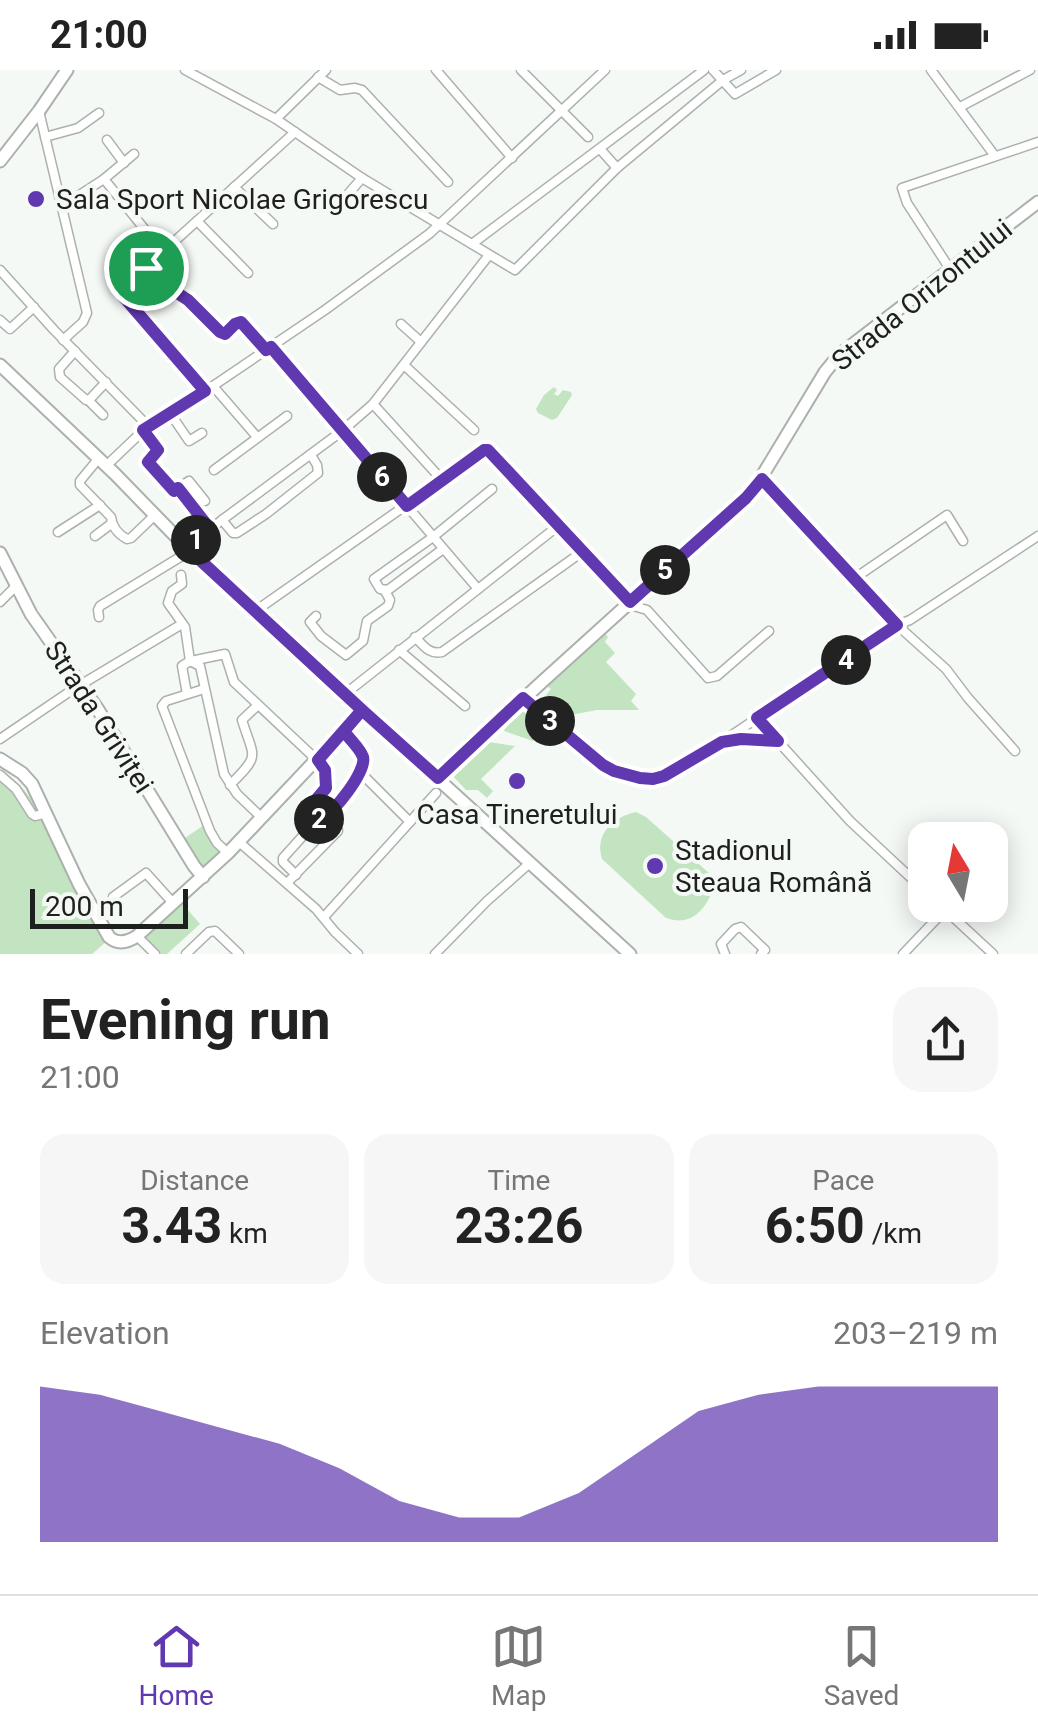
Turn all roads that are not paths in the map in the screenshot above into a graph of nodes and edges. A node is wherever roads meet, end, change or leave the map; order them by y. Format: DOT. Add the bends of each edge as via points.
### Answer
graph roads {
  1 [pos="186,70"];
  2 [pos="436,70"];
  3 [pos="522,70"];
  4 [pos="605,70"];
  5 [pos="704,70"];
  6 [pos="713,70"];
  7 [pos="741,70"];
  8 [pos="776,70"];
  9 [pos="930,70"];
  10 [pos="1030,70"];
  11 [pos="67,74"];
  12 [pos="203,74"];
  13 [pos="322,74"];
  14 [pos="723,80"];
  15 [pos="960,107"];
  16 [pos="562,110"];
  17 [pos="39,112"];
  18 [pos="99,113"];
  19 [pos="276,119"];
  20 [pos="295,132"];
  21 [pos="45,137"];
  22 [pos="588,137"];
  23 [pos="107,140"];
  24 [pos="1038,142"];
  25 [pos="600,148"];
  26 [pos="134,154"];
  27 [pos="995,156"];
  28 [pos="512,158"];
  29 [pos="0,161"];
  30 [pos="124,163"];
  31 [pos="617,168"];
  32 [pos="362,178"];
  33 [pos="104,179"];
  34 [pos="448,182"];
  35 [pos="234,187"];
  36 [pos="340,202"];
  37 [pos="1038,202"];
  38 [pos="61,207"];
  39 [pos="197,222"];
  40 [pos="272,224"];
  41 [pos="439,225"];
  42 [pos="472,244"];
  43 [pos="163,252"];
  44 [pos="489,255"];
  45 [pos="146,268"];
  46 [pos="950,269"];
  47 [pos="0,270"];
  48 [pos="248,273"];
  49 [pos="34,307"];
  50 [pos="0,320"];
  51 [pos="401,324"];
  52 [pos="63,340"];
  53 [pos="421,342"];
  54 [pos="269,348"];
  55 [pos="75,351"];
  56 [pos="0,365"];
  57 [pos="404,365"];
  58 [pos="106,382"];
  59 [pos="209,388"];
  60 [pos="88,400"];
  61 [pos="373,404"];
  62 [pos="170,413"];
  63 [pos="103,415"];
  64 [pos="287,416"];
  65 [pos="146,428"];
  66 [pos="474,430"];
  67 [pos="342,431"];
  68 [pos="202,433"];
  69 [pos="257,437"];
  70 [pos="311,455"];
  71 [pos="102,462"];
  72 [pos="214,470"];
  73 [pos="762,479"];
  74 [pos="444,481"];
  75 [pos="178,488"];
  76 [pos="492,489"];
  77 [pos="205,501"];
  78 [pos="100,505"];
  79 [pos="407,506"];
  80 [pos="155,514"];
  81 [pos="222,520"];
  82 [pos="112,524"];
  83 [pos="558,526"];
  84 [pos="210,529"];
  85 [pos="58,532"];
  86 [pos="96,536"];
  87 [pos="1038,536"];
  88 [pos="433,537"];
  89 [pos="963,541"];
  90 [pos="443,549"];
  91 [pos="189,550"];
  92 [pos="582,552"];
  93 [pos="0,553"];
  94 [pos="181,575"];
  95 [pos="855,578"];
  96 [pos="15,586"];
  97 [pos="478,589"];
  98 [pos="386,591"];
  99 [pos="0,602"];
  100 [pos="628,603"];
  101 [pos="254,612"];
  102 [pos="98,616"];
  103 [pos="316,616"];
  104 [pos="182,624"];
  105 [pos="897,625"];
  106 [pos="769,631"];
  107 [pos="415,636"];
  108 [pos="398,650"];
  109 [pos="190,661"];
  110 [pos="80,684"];
  111 [pos="204,689"];
  112 [pos="186,694"];
  113 [pos="344,694"];
  114 [pos="523,698"];
  115 [pos="258,705"];
  116 [pos="465,706"];
  117 [pos="362,710"];
  118 [pos="757,718"];
  119 [pos="344,731"];
  120 [pos="0,739"];
  121 [pos="778,741"];
  122 [pos="722,742"];
  123 [pos="1015,751"];
  124 [pos="0,759"];
  125 [pos="318,760"];
  126 [pos="359,771"];
  127 [pos="0,775"];
  128 [pos="438,778"];
  129 [pos="230,786"];
  130 [pos="436,793"];
  131 [pos="47,813"];
  132 [pos="262,818"];
  133 [pos="323,818"];
  134 [pos="410,822"];
  135 [pos="239,842"];
  136 [pos="228,854"];
  137 [pos="531,862"];
  138 [pos="296,875"];
  139 [pos="908,875"];
  140 [pos="203,877"];
  141 [pos="288,883"];
  142 [pos="113,897"];
  143 [pos="173,902"];
  144 [pos="324,917"];
  145 [pos="930,922"];
  146 [pos="958,922"];
  147 [pos="137,936"];
  148 [pos="155,954"];
  149 [pos="186,954"];
  150 [pos="238,954"];
  151 [pos="358,954"];
  152 [pos="436,954"];
  153 [pos="630,954"];
  154 [pos="724,954"];
  155 [pos="761,954"];
  156 [pos="903,954"];
  157 [pos="994,954"];
  1 -- 12 [label="street"];
  2 -- 28 [label="street"];
  3 -- 16 [label="street"];
  4 -- 16 [label="street"];
  5 -- 25 [label="street"];
  6 -- 14 [label="street"];
  7 -- 14 [label="street"];
  8 -- 14 [label="street" via="735,94"];
  9 -- 15 [label="street"];
  10 -- 15 [label="street"];
  11 -- 17 [label="main road"];
  12 -- 19 [label="street"];
  13 -- 19 [label="street"];
  13 -- 34 [label="street" via="342,90 362,90"];
  14 -- 31 [label="street"];
  15 -- 27 [label="street"];
  16 -- 22 [label="street"];
  16 -- 28 [label="street"];
  17 -- 21 [label="street"];
  17 -- 29 [label="main road"];
  18 -- 21 [label="street" via="78,128"];
  19 -- 20 [label="street"];
  20 -- 32 [label="street"];
  20 -- 35 [label="street"];
  21 -- 38 [label="street"];
  23 -- 30 [label="street"];
  24 -- 27 [label="street"];
  25 -- 31 [label="street"];
  25 -- 42 [label="street"];
  26 -- 30 [label="street"];
  27 -- 46 [label="street" via="901,191"];
  28 -- 41 [label="street"];
  30 -- 33 [label="street"];
  31 -- 44 [label="street" via="515,270"];
  32 -- 36 [label="street"];
  32 -- 41 [label="street"];
  33 -- 38 [label="street"];
  33 -- 43 [label="street"];
  35 -- 39 [label="street"];
  35 -- 40 [label="street"];
  37 -- 46 [label="main road, Strada Orizontului"];
  38 -- 52 [label="street" via="87,314"];
  39 -- 43 [label="street"];
  39 -- 48 [label="street"];
  41 -- 42 [label="street"];
  41 -- 54 [label="street"];
  42 -- 44 [label="street"];
  43 -- 45 [label="street"];
  44 -- 53 [label="street"];
  45 -- 54 [label="street" via="220,332 241,322"];
  45 -- 59 [label="street" via="123,296"];
  46 -- 73 [label="main road, Strada Orizontului" via="839,355"];
  47 -- 49 [label="street"];
  49 -- 50 [label="street" via="10,329"];
  49 -- 52 [label="street"];
  51 -- 53 [label="street"];
  52 -- 55 [label="street"];
  53 -- 57 [label="street"];
  54 -- 59 [label="street"];
  54 -- 67 [label="street"];
  55 -- 58 [label="street"];
  55 -- 60 [label="street" via="58,374"];
  56 -- 71 [label="main road"];
  57 -- 61 [label="street"];
  57 -- 66 [label="street"];
  58 -- 60 [label="street"];
  58 -- 65 [label="street"];
  59 -- 62 [label="street"];
  59 -- 69 [label="street"];
  60 -- 63 [label="street"];
  61 -- 67 [label="street"];
  61 -- 74 [label="street"];
  62 -- 65 [label="street"];
  62 -- 68 [label="street" via="188,441"];
  64 -- 69 [label="street"];
  65 -- 71 [label="street"];
  65 -- 75 [label="street" via="158,450 148,462"];
  67 -- 70 [label="street"];
  67 -- 79 [label="street"];
  69 -- 72 [label="street"];
  70 -- 81 [label="street"];
  70 -- 81 [label="street" via="318,474 266,514 233,533"];
  71 -- 78 [label="street" via="80,483"];
  71 -- 80 [label="main road"];
  73 -- 95 [label="street"];
  73 -- 100 [label="main road, Strada Orizontului"];
  74 -- 79 [label="street"];
  74 -- 83 [label="street" via="488,450"];
  75 -- 77 [label="street" via="188,482"];
  75 -- 84 [label="street"];
  76 -- 88 [label="street"];
  78 -- 82 [label="street"];
  78 -- 85 [label="street"];
  79 -- 88 [label="street"];
  79 -- 101 [label="street"];
  80 -- 82 [label="street" via="129,539"];
  80 -- 91 [label="main road"];
  81 -- 84 [label="street"];
  82 -- 86 [label="street"];
  83 -- 92 [label="street"];
  83 -- 97 [label="street"];
  84 -- 91 [label="street"];
  87 -- 105 [label="street"];
  88 -- 90 [label="street"];
  88 -- 98 [label="street" via="375,576"];
  89 -- 95 [label="street" via="947,515"];
  90 -- 97 [label="street"];
  90 -- 98 [label="street"];
  91 -- 101 [label="main road"];
  91 -- 102 [label="street" via="100,606"];
  92 -- 100 [label="street"];
  92 -- 107 [label="street" via="442,652 428,650"];
  93 -- 96 [label="main road, Strada Griviței"];
  94 -- 104 [label="street" via="168,603"];
  95 -- 105 [label="street"];
  96 -- 99 [label="street"];
  96 -- 110 [label="main road, Strada Griviței"];
  97 -- 107 [label="street"];
  98 -- 103 [label="street" via="388,606 367,621 363,641 348,654 312,627"];
  100 -- 106 [label="street" via="647,610 708,678"];
  100 -- 114 [label="main road, Strada Orizontului"];
  101 -- 113 [label="main road"];
  104 -- 109 [label="street"];
  104 -- 110 [label="street"];
  105 -- 118 [label="street"];
  105 -- 123 [label="street" via="946,669"];
  107 -- 108 [label="street"];
  108 -- 113 [label="street"];
  108 -- 116 [label="street"];
  109 -- 111 [label="street" via="200,666"];
  109 -- 112 [label="street" via="182,666"];
  109 -- 115 [label="street" via="227,656 234,682"];
  110 -- 120 [label="street"];
  110 -- 140 [label="main road, Strada Griviței"];
  111 -- 112 [label="street"];
  111 -- 129 [label="street"];
  112 -- 136 [label="street" via="162,708 210,831"];
  113 -- 117 [label="main road"];
  114 -- 122 [label="street" via="603,765 640,778 664,776"];
  114 -- 128 [label="main road, Strada Orizontului"];
  115 -- 125 [label="street"];
  115 -- 129 [label="street" via="242,720 254,759"];
  117 -- 119 [label="main road"];
  117 -- 128 [label="main road"];
  118 -- 121 [label="street"];
  118 -- 122 [label="street"];
  119 -- 125 [label="main road"];
  119 -- 126 [label="street" via="362,754"];
  121 -- 122 [label="street"];
  121 -- 139 [label="street"];
  124 -- 131 [label="main road" via="28,778"];
  125 -- 132 [label="main road"];
  125 -- 133 [label="street" via="326,788 309,808"];
  126 -- 133 [label="street" via="349,793"];
  126 -- 134 [label="street"];
  127 -- 131 [label="street" via="32,814"];
  128 -- 137 [label="main road"];
  129 -- 132 [label="street"];
  130 -- 134 [label="street"];
  131 -- 147 [label="main road" via="109,937 123,942"];
  132 -- 135 [label="main road"];
  133 -- 138 [label="street" via="282,858"];
  133 -- 138 [label="street" via="338,830"];
  134 -- 144 [label="street"];
  135 -- 136 [label="main road"];
  135 -- 141 [label="street"];
  136 -- 140 [label="main road"];
  137 -- 152 [label="street"];
  137 -- 153 [label="main road"];
  138 -- 141 [label="street"];
  140 -- 143 [label="main road"];
  141 -- 144 [label="street"];
  142 -- 143 [label="street" via="146,872"];
  143 -- 147 [label="main road"];
  144 -- 151 [label="street"];
  145 -- 156 [label="street"];
  146 -- 157 [label="street"];
  147 -- 148 [label="street"];
  149 -- 150 [label="street" via="215,931"];
  154 -- 155 [label="street" via="722,944 741,927 765,950"];
}
